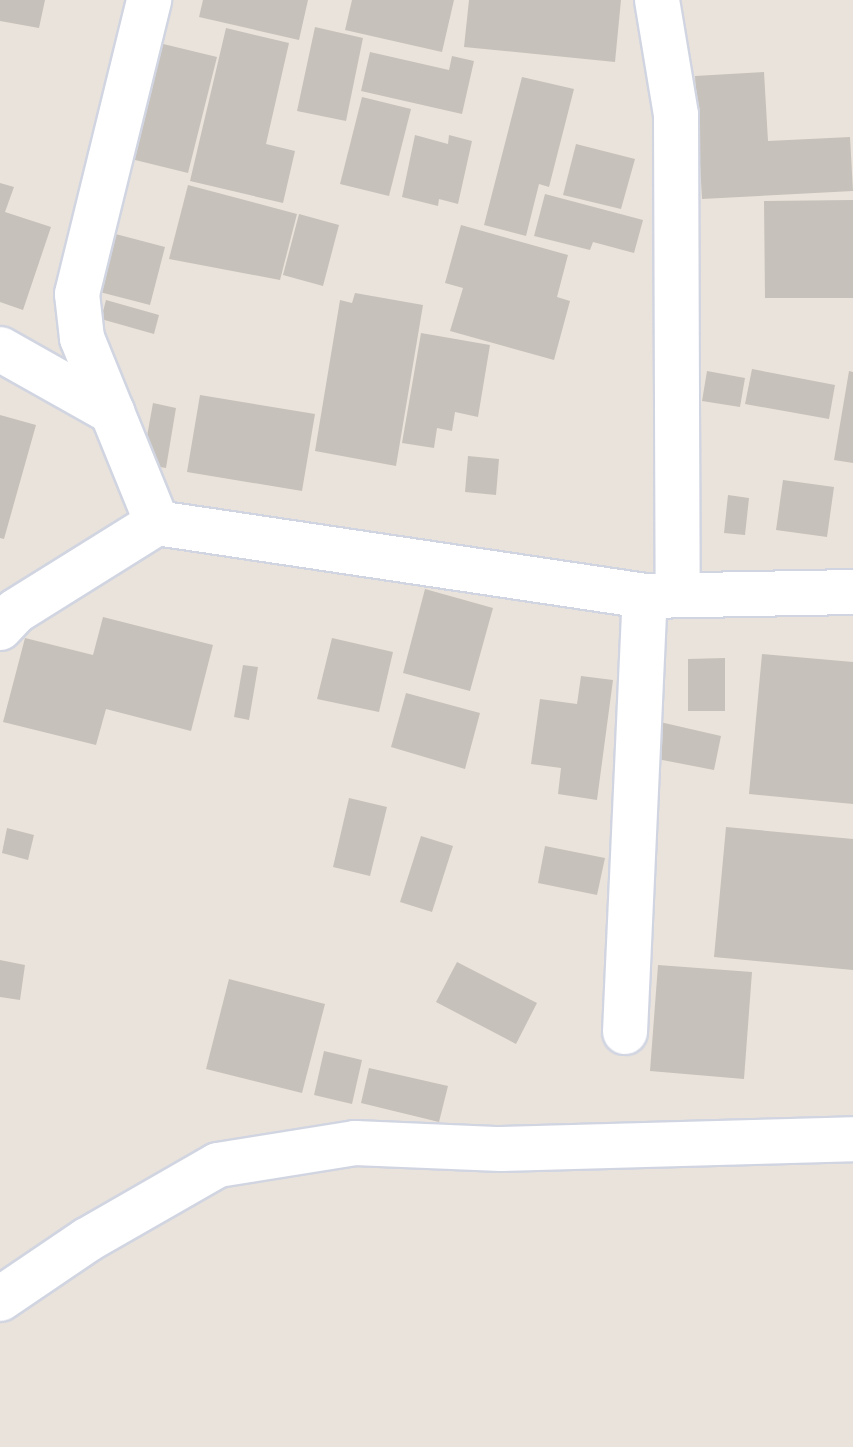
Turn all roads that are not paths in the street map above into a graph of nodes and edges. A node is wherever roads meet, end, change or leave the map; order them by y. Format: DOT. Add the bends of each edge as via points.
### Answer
graph roads {
  1 [pos="149,0"];
  2 [pos="657,0"];
  3 [pos="0,349"];
  4 [pos="112,412"];
  5 [pos="157,523"];
  6 [pos="853,592"];
  7 [pos="662,595"];
  8 [pos="0,628"];
  9 [pos="625,1032"];
  10 [pos="853,1139"];
  11 [pos="0,1299"];
  1 -- 4 [label="street" via="77,294 82,338"];
  2 -- 7 [label="street" via="676,115"];
  3 -- 4 [label="street"];
  4 -- 5 [label="street"];
  5 -- 7 [label="street"];
  5 -- 8 [label="street" via="16,611"];
  6 -- 7 [label="street"];
  7 -- 9 [label="street"];
  10 -- 11 [label="street" via="501,1149 355,1143 218,1165 87,1240"];
}
